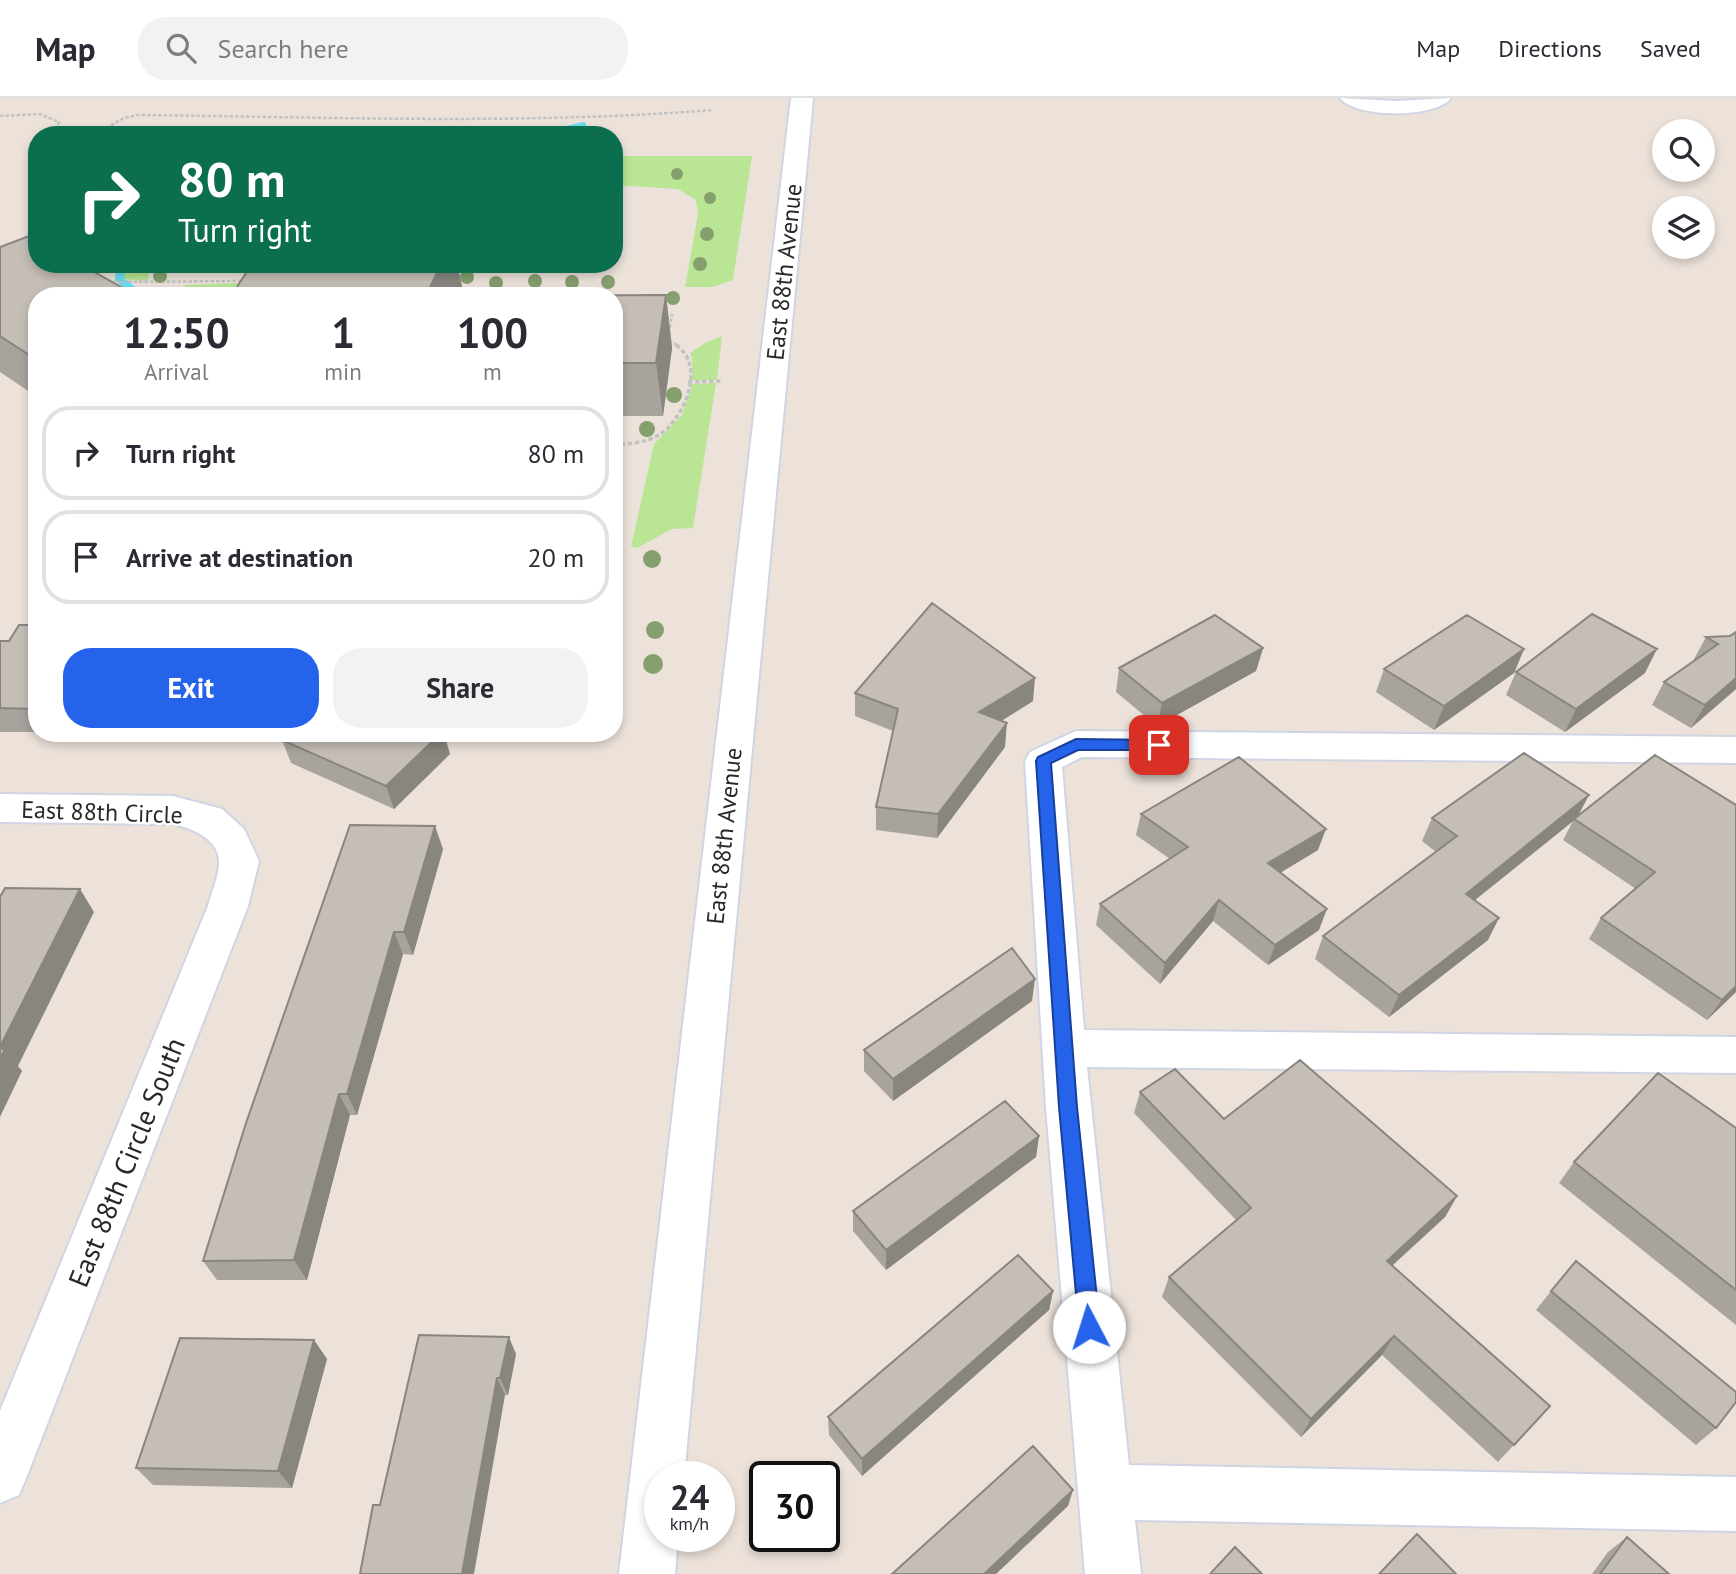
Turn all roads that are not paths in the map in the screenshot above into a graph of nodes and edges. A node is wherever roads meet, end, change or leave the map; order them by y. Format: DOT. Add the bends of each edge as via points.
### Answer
graph roads {
  1 [pos="802,98"];
  2 [pos="1349,98"];
  3 [pos="1444,99"];
  4 [pos="1736,750"];
  5 [pos="0,808"];
  6 [pos="233,846"];
  7 [pos="1064,1048"];
  8 [pos="1736,1055"];
  9 [pos="0,1476"];
  10 [pos="1105,1492"];
  11 [pos="1736,1504"];
  12 [pos="647,1574"];
  13 [pos="1113,1574"];
  1 -- 12 [label="street, East 88th Avenue"];
  2 -- 3 [label="street" via="1400,107"];
  4 -- 7 [label="street" via="1076,744 1043,761"];
  5 -- 6 [label="street, East 88th Circle" via="173,810 209,819"];
  6 -- 9 [label="street, East 88th Circle South" via="239,861 228,906"];
  7 -- 8 [label="street"];
  7 -- 10 [label="street"];
  10 -- 11 [label="street"];
  10 -- 13 [label="street"];
}
